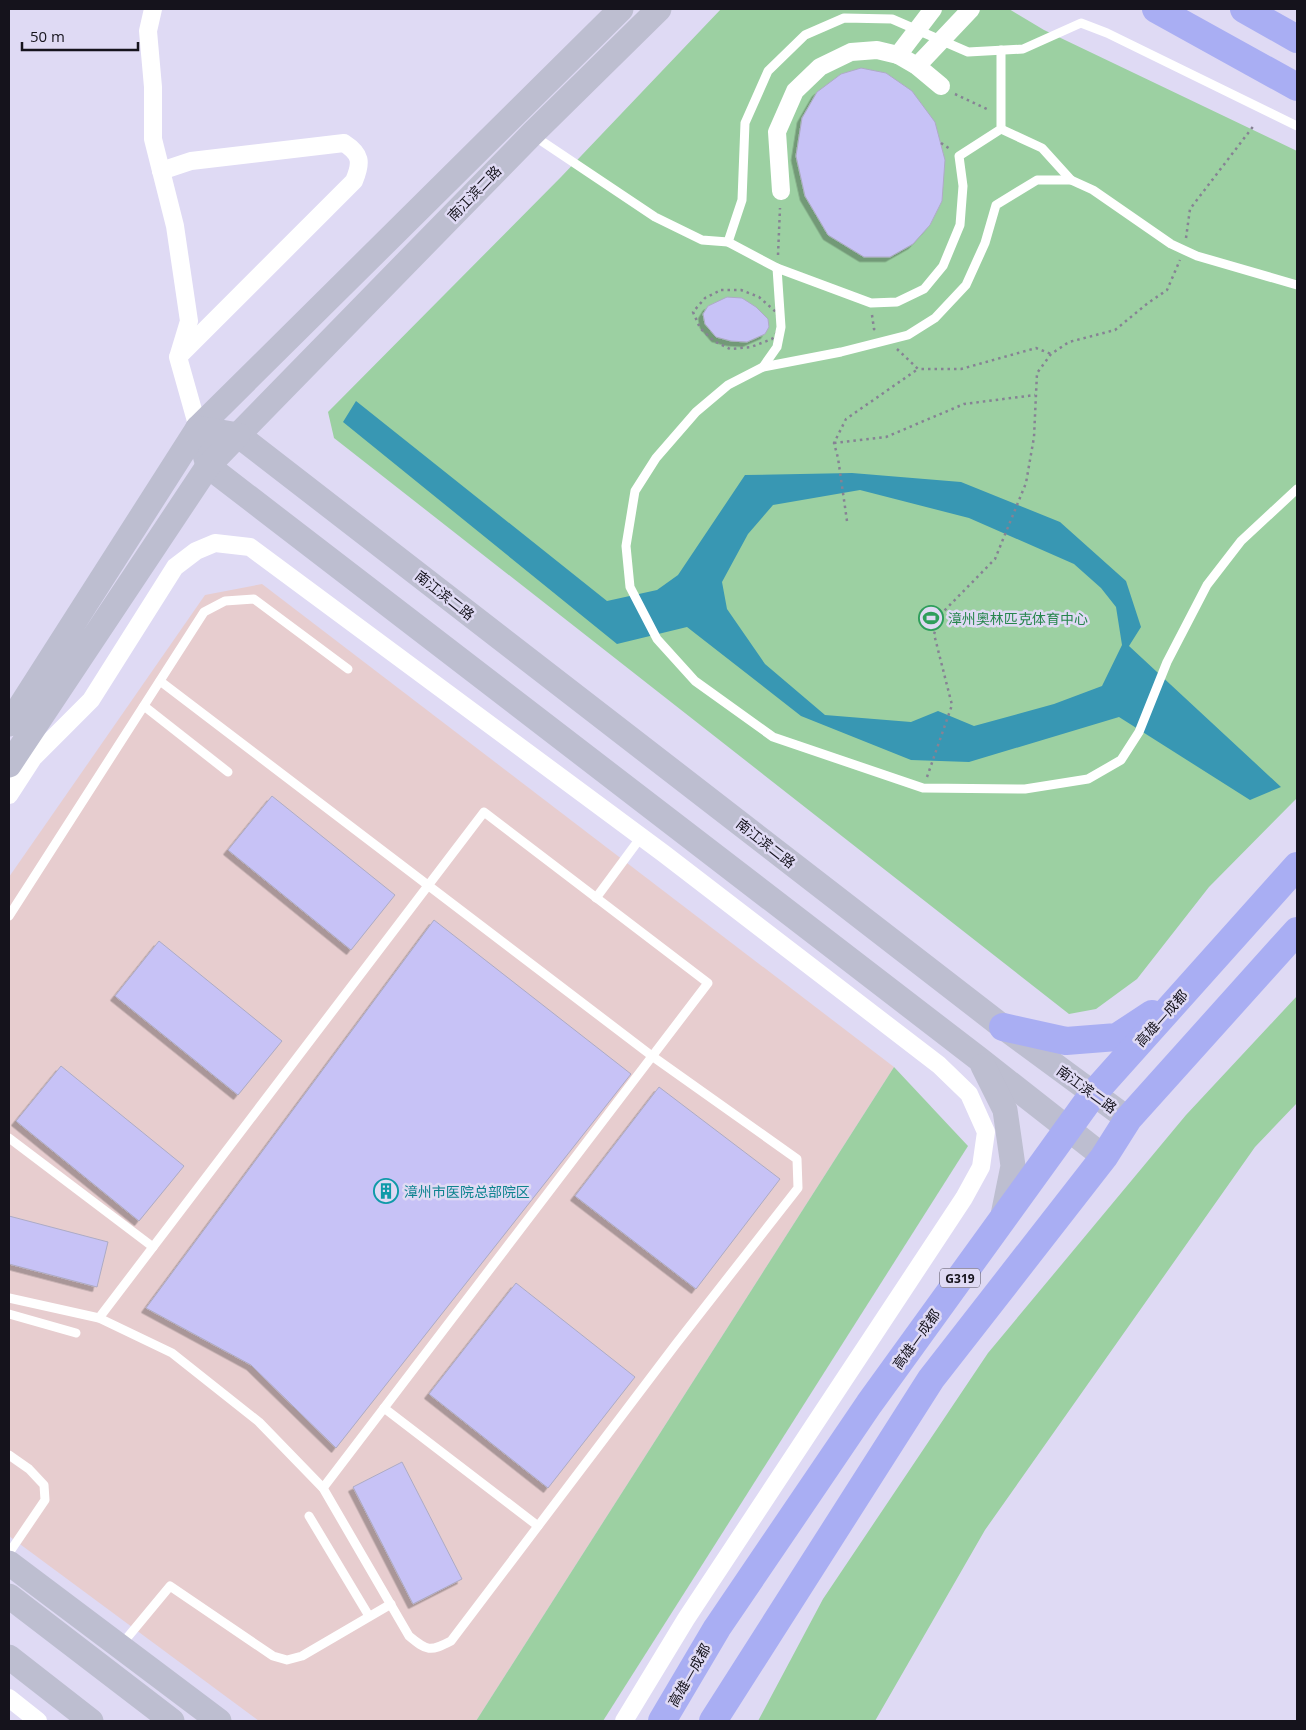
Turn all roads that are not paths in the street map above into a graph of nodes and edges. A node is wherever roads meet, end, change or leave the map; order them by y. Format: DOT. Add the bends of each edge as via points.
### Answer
graph roads {
  1 [pos="152,9"];
  2 [pos="621,9"];
  3 [pos="659,9"];
  4 [pos="933,9"];
  5 [pos="972,9"];
  6 [pos="1156,9"];
  7 [pos="1244,9"];
  8 [pos="1297,39"];
  9 [pos="1001,50"];
  10 [pos="898,55"];
  11 [pos="917,66"];
  12 [pos="941,86"];
  13 [pos="1297,87"];
  14 [pos="1297,126"];
  15 [pos="1001,130"];
  16 [pos="532,134"];
  17 [pos="161,170"];
  18 [pos="1071,180"];
  19 [pos="781,191"];
  20 [pos="728,242"];
  21 [pos="777,268"];
  22 [pos="1297,285"];
  23 [pos="178,357"];
  24 [pos="763,367"];
  25 [pos="198,428"];
  26 [pos="238,435"];
  27 [pos="208,466"];
  28 [pos="1297,489"];
  29 [pos="348,669"];
  30 [pos="160,681"];
  31 [pos="144,706"];
  32 [pos="9,724"];
  33 [pos="9,765"];
  34 [pos="228,772"];
  35 [pos="9,796"];
  36 [pos="641,837"];
  37 [pos="1297,866"];
  38 [pos="428,885"];
  39 [pos="596,898"];
  40 [pos="9,916"];
  41 [pos="1297,931"];
  42 [pos="1181,996"];
  43 [pos="1003,1027"];
  44 [pos="652,1056"];
  45 [pos="979,1059"];
  46 [pos="1093,1094"];
  47 [pos="1128,1119"];
  48 [pos="1068,1128"];
  49 [pos="9,1138"];
  50 [pos="1104,1157"];
  51 [pos="1002,1220"];
  52 [pos="153,1247"];
  53 [pos="9,1298"];
  54 [pos="9,1314"];
  55 [pos="99,1318"];
  56 [pos="76,1333"];
  57 [pos="384,1408"];
  58 [pos="9,1455"];
  59 [pos="323,1488"];
  60 [pos="309,1516"];
  61 [pos="538,1526"];
  62 [pos="9,1553"];
  63 [pos="9,1563"];
  64 [pos="9,1596"];
  65 [pos="391,1604"];
  66 [pos="369,1616"];
  67 [pos="120,1647"];
  68 [pos="9,1657"];
  69 [pos="9,1698"];
  70 [pos="215,1719"];
  71 [pos="38,1721"];
  72 [pos="91,1721"];
  73 [pos="172,1721"];
  74 [pos="624,1721"];
  75 [pos="662,1721"];
  76 [pos="713,1721"];
  1 -- 17 [label="street" via="148,31 153,139"];
  2 -- 25 [label="street, 南江滨二路"];
  3 -- 16 [label="street, 南江滨二路"];
  4 -- 10 [label="street"];
  5 -- 11 [label="street"];
  6 -- 13 [label="highway"];
  7 -- 8 [label="highway"];
  9 -- 14 [label="lane" via="1023,49 1082,23"];
  9 -- 15 [label="lane"];
  9 -- 20 [label="lane" via="968,52 892,19 844,18 805,35 768,71 745,123 742,200"];
  10 -- 11 [label="street"];
  10 -- 19 [label="street" via="877,50 851,52 820,68 795,91 777,132"];
  11 -- 12 [label="street"];
  15 -- 18 [label="lane" via="1042,148"];
  15 -- 21 [label="lane" via="959,156 963,186 960,225 943,266 924,289 898,302 871,303"];
  16 -- 20 [label="lane" via="655,217 702,240"];
  16 -- 26 [label="street, 南江滨二路"];
  17 -- 23 [label="street" via="175,226 189,321"];
  17 -- 23 [label="street" via="191,161 344,143 355,150 360,166 354,181"];
  18 -- 22 [label="lane" via="1093,190 1171,244 1197,256"];
  18 -- 24 [label="lane" via="1036,180 996,205 985,243 966,285 935,318 908,335"];
  20 -- 21 [label="lane"];
  21 -- 24 [label="lane" via="782,327 777,347"];
  23 -- 25 [label="street"];
  24 -- 28 [label="lane" via="728,385 696,412 656,458 635,491 626,546 630,586 657,639 695,681 773,737 923,788 1025,789 1088,779 1121,760 1139,732 1167,662 1207,585 1241,541"];
  25 -- 26 [label="street"];
  25 -- 27 [label="street"];
  25 -- 32 [label="street, 南江滨二路"];
  26 -- 27 [label="street"];
  26 -- 43 [label="street, 南江滨二路"];
  27 -- 33 [label="street"];
  27 -- 45 [label="street"];
  29 -- 30 [label="lane" via="254,599 225,601 204,612"];
  30 -- 31 [label="lane"];
  30 -- 38 [label="lane"];
  31 -- 34 [label="lane"];
  31 -- 40 [label="lane"];
  35 -- 36 [label="street" via="33,758 91,700 175,567 196,550 215,543 250,547"];
  36 -- 39 [label="lane"];
  36 -- 74 [label="street" via="939,1065 969,1094 986,1132 981,1167 964,1198 686,1619"];
  37 -- 42 [label="highway, 高雄—成都 / G319"];
  38 -- 39 [label="lane" via="484,812"];
  38 -- 44 [label="lane"];
  38 -- 52 [label="lane"];
  39 -- 44 [label="lane" via="708,984"];
  41 -- 47 [label="highway, G319"];
  42 -- 43 [label="highway" via="1117,1037 1066,1041"];
  42 -- 46 [label="highway, 高雄—成都 / G319"];
  43 -- 46 [label="street, 南江滨二路"];
  44 -- 57 [label="lane"];
  44 -- 61 [label="lane" via="797,1159 798,1188"];
  45 -- 48 [label="street"];
  45 -- 51 [label="street" via="1005,1110 1013,1166"];
  46 -- 47 [label="street, 南江滨二路"];
  46 -- 48 [label="highway, 高雄—成都 / G319"];
  47 -- 50 [label="highway, G319"];
  48 -- 50 [label="street"];
  48 -- 51 [label="highway, 高雄—成都 / G319"];
  49 -- 52 [label="lane"];
  50 -- 76 [label="highway, G319" via="931,1379"];
  51 -- 75 [label="highway, 高雄—成都 / G319" via="869,1404 717,1628"];
  52 -- 55 [label="lane"];
  53 -- 55 [label="lane"];
  54 -- 56 [label="lane"];
  55 -- 59 [label="lane" via="172,1353 260,1422"];
  57 -- 59 [label="lane"];
  57 -- 61 [label="lane"];
  58 -- 62 [label="lane" via="44,1485 45,1500"];
  59 -- 65 [label="lane"];
  60 -- 66 [label="lane"];
  61 -- 65 [label="lane" via="451,1641 436,1649 422,1647 409,1636"];
  63 -- 67 [label="street"];
  64 -- 73 [label="street"];
  65 -- 66 [label="lane"];
  66 -- 67 [label="lane" via="302,1656 287,1660 272,1656 170,1586"];
  67 -- 70 [label="street"];
  68 -- 72 [label="street"];
  69 -- 71 [label="street"];
}
